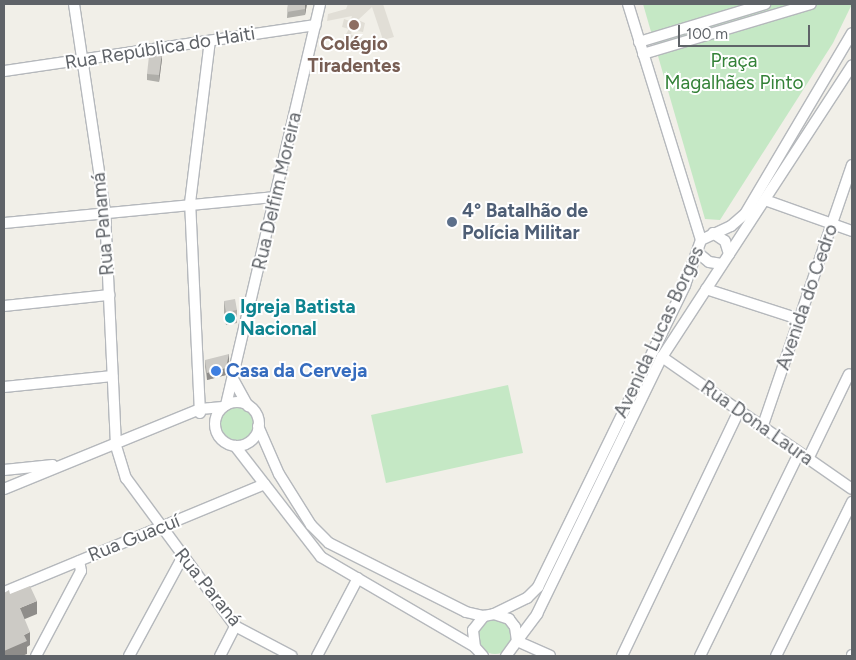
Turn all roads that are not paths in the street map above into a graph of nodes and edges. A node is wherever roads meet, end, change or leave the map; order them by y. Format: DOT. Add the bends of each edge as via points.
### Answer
graph roads {
  1 [pos="74,4"];
  2 [pos="320,4"];
  3 [pos="628,4"];
  4 [pos="765,4"];
  5 [pos="811,4"];
  6 [pos="316,25"];
  7 [pos="852,34"];
  8 [pos="210,41"];
  9 [pos="639,42"];
  10 [pos="643,54"];
  11 [pos="82,61"];
  12 [pos="852,65"];
  13 [pos="4,71"];
  14 [pos="852,165"];
  15 [pos="276,197"];
  16 [pos="765,200"];
  17 [pos="190,203"];
  18 [pos="105,212"];
  19 [pos="4,223"];
  20 [pos="832,224"];
  21 [pos="852,231"];
  22 [pos="712,233"];
  23 [pos="701,240"];
  24 [pos="698,253"];
  25 [pos="729,254"];
  26 [pos="722,264"];
  27 [pos="706,289"];
  28 [pos="109,295"];
  29 [pos="4,306"];
  30 [pos="799,319"];
  31 [pos="662,357"];
  32 [pos="849,374"];
  33 [pos="112,376"];
  34 [pos="234,379"];
  35 [pos="4,387"];
  36 [pos="225,406"];
  37 [pos="248,406"];
  38 [pos="739,411"];
  39 [pos="198,412"];
  40 [pos="215,424"];
  41 [pos="258,426"];
  42 [pos="762,428"];
  43 [pos="116,446"];
  44 [pos="235,446"];
  45 [pos="804,456"];
  46 [pos="63,464"];
  47 [pos="4,470"];
  48 [pos="265,484"];
  49 [pos="4,489"];
  50 [pos="852,489"];
  51 [pos="852,502"];
  52 [pos="162,527"];
  53 [pos="182,558"];
  54 [pos="79,561"];
  55 [pos="358,578"];
  56 [pos="4,592"];
  57 [pos="489,615"];
  58 [pos="235,626"];
  59 [pos="517,641"];
  60 [pos="478,653"];
  61 [pos="510,654"];
  62 [pos="36,656"];
  63 [pos="129,656"];
  64 [pos="220,656"];
  65 [pos="292,656"];
  66 [pos="317,656"];
  67 [pos="550,656"];
  68 [pos="622,656"];
  69 [pos="700,656"];
  70 [pos="776,656"];
  1 -- 11 [label="street, Rua Panamá"];
  2 -- 6 [label="street, Rua Delfim Moreira"];
  3 -- 9 [label="street"];
  4 -- 9 [label="street"];
  5 -- 10 [label="street"];
  6 -- 8 [label="street, Rua República do Haiti"];
  6 -- 15 [label="street, Rua Delfim Moreira"];
  7 -- 22 [label="street, Avenida Lucas Borges" via="751,206 738,221"];
  8 -- 11 [label="street, Rua República do Haiti"];
  8 -- 17 [label="street"];
  9 -- 10 [label="street"];
  10 -- 23 [label="street"];
  11 -- 13 [label="street, Rua República do Haiti"];
  11 -- 18 [label="street, Rua Panamá"];
  12 -- 16 [label="street, Avenida Lucas Borges"];
  14 -- 20 [label="street, Avenida do Cedro"];
  15 -- 17 [label="street"];
  15 -- 34 [label="street, Rua Delfim Moreira"];
  16 -- 20 [label="street"];
  16 -- 25 [label="street, Avenida Lucas Borges"];
  17 -- 18 [label="street"];
  17 -- 39 [label="street"];
  18 -- 19 [label="street"];
  18 -- 28 [label="street, Rua Panamá"];
  20 -- 21 [label="street"];
  20 -- 30 [label="street, Avenida do Cedro"];
  22 -- 23 [label="street, Avenida Lucas Borges"];
  22 -- 25 [label="street" via="725,241"];
  23 -- 24 [label="street, Avenida Lucas Borges"];
  24 -- 26 [label="street" via="708,262"];
  24 -- 57 [label="street, Avenida Lucas Borges" via="543,578 527,598"];
  25 -- 26 [label="street, Avenida Lucas Borges"];
  26 -- 27 [label="street, Avenida Lucas Borges"];
  27 -- 30 [label="street"];
  27 -- 31 [label="street, Avenida Lucas Borges"];
  28 -- 29 [label="street"];
  28 -- 33 [label="street, Rua Panamá"];
  30 -- 42 [label="street, Avenida do Cedro"];
  31 -- 38 [label="street, Rua Dona Laura"];
  31 -- 59 [label="street, Avenida Lucas Borges" via="537,614"];
  32 -- 45 [label="street"];
  33 -- 35 [label="street"];
  33 -- 43 [label="street, Rua Panamá"];
  34 -- 36 [label="street, Rua Delfim Moreira"];
  34 -- 37 [label="street"];
  36 -- 37 [label="street"];
  36 -- 39 [label="street"];
  36 -- 40 [label="street"];
  37 -- 41 [label="street"];
  38 -- 42 [label="street, Rua Dona Laura"];
  38 -- 68 [label="street"];
  39 -- 40 [label="street"];
  39 -- 43 [label="street"];
  40 -- 44 [label="street" via="219,436"];
  41 -- 44 [label="street" via="248,443"];
  41 -- 57 [label="street" via="280,474 311,524 329,543 466,612"];
  42 -- 45 [label="street, Rua Dona Laura"];
  43 -- 46 [label="street"];
  43 -- 52 [label="street, Rua Paraná" via="126,478"];
  44 -- 48 [label="street"];
  45 -- 50 [label="street, Rua Dona Laura"];
  45 -- 69 [label="street"];
  46 -- 47 [label="street"];
  46 -- 49 [label="street"];
  48 -- 52 [label="street, Rua Guacuí"];
  48 -- 55 [label="street" via="307,545"];
  51 -- 70 [label="street"];
  52 -- 53 [label="street, Rua Paraná"];
  52 -- 54 [label="street, Rua Guacuí"];
  53 -- 58 [label="street, Rua Paraná"];
  53 -- 63 [label="street"];
  54 -- 56 [label="street, Rua Guacuí"];
  54 -- 62 [label="street" via="81,571"];
  55 -- 60 [label="street"];
  55 -- 66 [label="street"];
  57 -- 59 [label="street" via="509,619"];
  57 -- 60 [label="street" via="473,630"];
  58 -- 64 [label="street"];
  58 -- 65 [label="street, Rua Paraná"];
  59 -- 61 [label="street, Avenida Lucas Borges"];
  59 -- 67 [label="street"];
}
